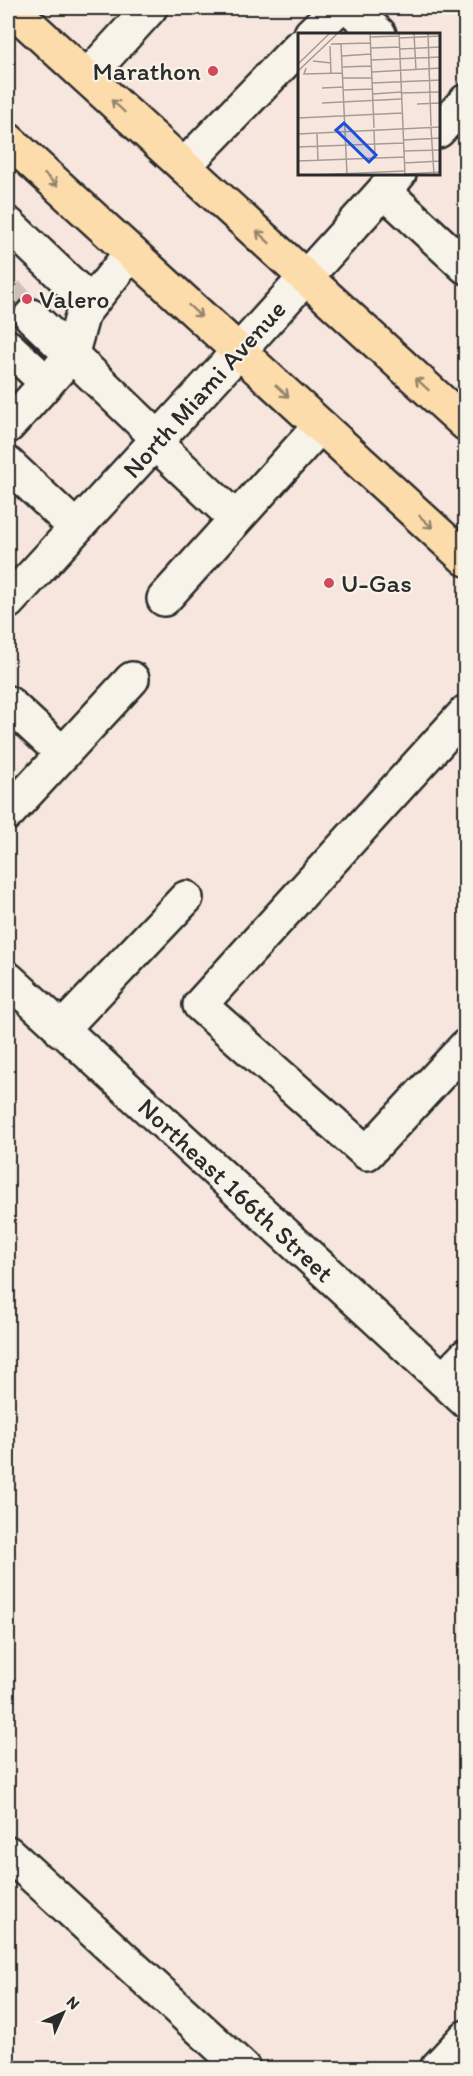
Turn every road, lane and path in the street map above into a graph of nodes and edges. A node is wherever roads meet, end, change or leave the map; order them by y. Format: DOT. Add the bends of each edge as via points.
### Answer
graph roads {
  1 [pos="11,8"];
  2 [pos="150,8"];
  3 [pos="338,8"];
  4 [pos="350,8"];
  5 [pos="312,33"];
  6 [pos="378,33"];
  7 [pos="298,48"];
  8 [pos="87,77"];
  9 [pos="11,151"];
  10 [pos="184,166"];
  11 [pos="391,182"];
  12 [pos="8,224"];
  13 [pos="131,253"];
  14 [pos="465,267"];
  15 [pos="305,277"];
  16 [pos="91,303"];
  17 [pos="31,316"];
  18 [pos="8,347"];
  19 [pos="239,351"];
  20 [pos="71,356"];
  21 [pos="46,383"];
  22 [pos="465,424"];
  23 [pos="8,426"];
  24 [pos="320,426"];
  25 [pos="157,440"];
  26 [pos="8,464"];
  27 [pos="236,519"];
  28 [pos="75,528"];
  29 [pos="465,559"];
  30 [pos="14,583"];
  31 [pos="164,599"];
  32 [pos="132,679"];
  33 [pos="8,703"];
  34 [pos="465,712"];
  35 [pos="63,754"];
  36 [pos="8,813"];
  37 [pos="186,898"];
  38 [pos="8,979"];
  39 [pos="61,1030"];
  40 [pos="465,1046"];
  41 [pos="465,1356"];
  42 [pos="454,1390"];
  43 [pos="8,1853"];
  44 [pos="465,2037"];
  45 [pos="243,2068"];
  46 [pos="437,2068"];
  1 -- 8 [label="main road"];
  2 -- 8 [label="street"];
  3 -- 5 [label="street"];
  4 -- 6 [label="street"];
  7 -- 10 [label="street"];
  10 -- 8 [label="main road, one-way"];
  9 -- 13 [label="main road, one-way"];
  15 -- 10 [label="main road, one-way"];
  11 -- 14 [label="street"];
  11 -- 15 [label="street, North Miami Avenue"];
  12 -- 16 [label="street"];
  13 -- 16 [label="street"];
  13 -- 19 [label="main road, one-way"];
  15 -- 19 [label="street, North Miami Avenue"];
  22 -- 15 [label="main road, one-way"];
  16 -- 20 [label="street" via="83,313"];
  17 -- 20 [label="street"];
  18 -- 21 [label="street"];
  19 -- 24 [label="main road, one-way"];
  19 -- 25 [label="street, North Miami Avenue"];
  20 -- 21 [label="street"];
  20 -- 25 [label="street"];
  21 -- 23 [label="street"];
  24 -- 27 [label="street"];
  24 -- 29 [label="main road, one-way"];
  25 -- 27 [label="street"];
  25 -- 28 [label="street, North Miami Avenue"];
  26 -- 28 [label="street"];
  27 -- 31 [label="street"];
  28 -- 30 [label="street, North Miami Avenue"];
  32 -- 35 [label="street"];
  33 -- 35 [label="street"];
  34 -- 40 [label="street" via="200,1005 367,1153"];
  35 -- 36 [label="street"];
  37 -- 39 [label="street"];
  38 -- 39 [label="street, Northeast 166th Street"];
  39 -- 42 [label="street, Northeast 166th Street"];
  41 -- 42 [label="street"];
  43 -- 45 [label="street"];
  44 -- 46 [label="street"];
}
